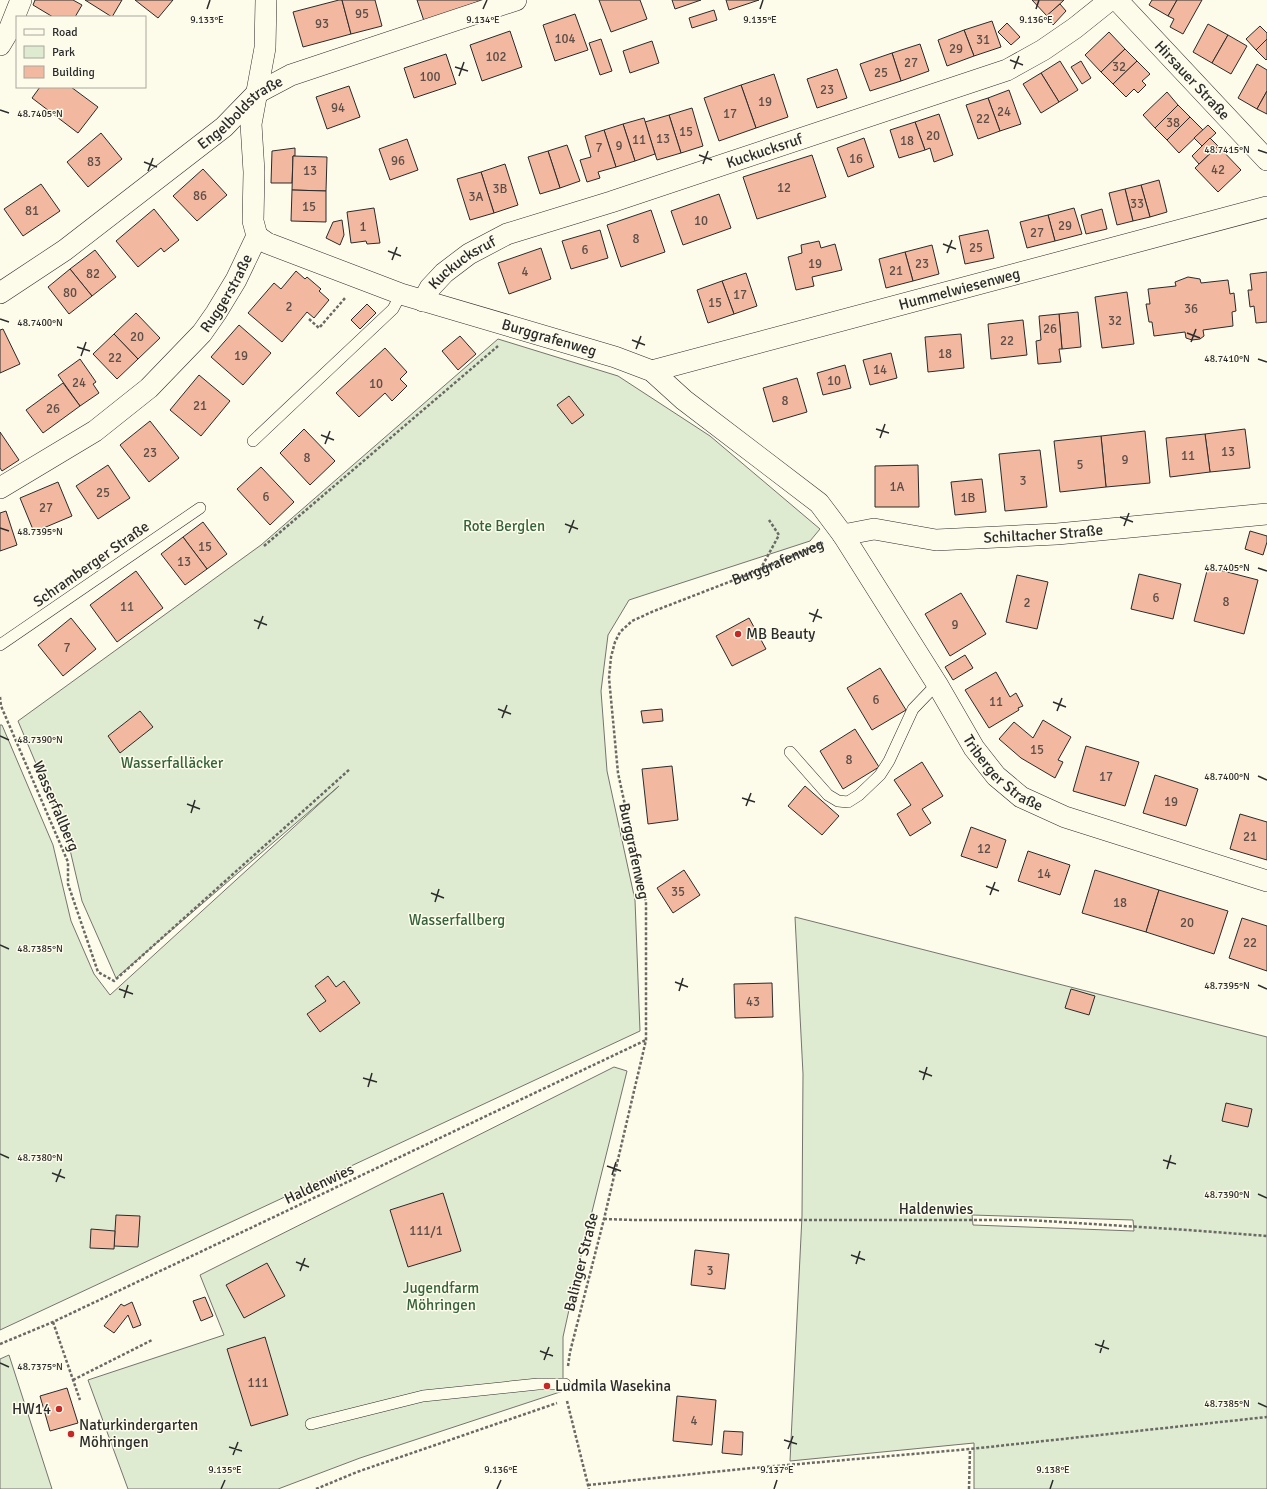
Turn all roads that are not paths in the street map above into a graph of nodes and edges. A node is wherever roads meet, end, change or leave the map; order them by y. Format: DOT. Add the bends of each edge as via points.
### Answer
graph roads {
  1 [pos="21,0"];
  2 [pos="266,0"];
  3 [pos="516,0"];
  4 [pos="1110,0"];
  5 [pos="1117,0"];
  6 [pos="0,45"];
  7 [pos="257,93"];
  8 [pos="1267,160"];
  9 [pos="1267,207"];
  10 [pos="257,236"];
  11 [pos="0,293"];
  12 [pos="401,294"];
  13 [pos="423,301"];
  14 [pos="652,371"];
  15 [pos="253,441"];
  16 [pos="0,488"];
  17 [pos="200,508"];
  18 [pos="1267,514"];
  19 [pos="843,535"];
  20 [pos="0,645"];
  21 [pos="937,684"];
  22 [pos="790,752"];
  23 [pos="1267,881"];
  24 [pos="565,1384"];
  25 [pos="311,1424"];
  1 -- 6 [label="street"];
  2 -- 7 [label="street, Ruggerstraße" via="265,48"];
  3 -- 7 [label="street, Engelboldstraße" via="291,74"];
  4 -- 13 [label="street, Kuckucksruf" via="1044,50 1007,70 611,202 507,234 469,254 444,273 430,288"];
  5 -- 8 [label="street, Hirsauer Straße"];
  7 -- 10 [label="street, Ruggerstraße" via="251,124 254,172 253,221"];
  7 -- 11 [label="street, Engelboldstraße" via="224,126 65,250"];
  9 -- 14 [label="street, Hummelwiesenweg"];
  10 -- 12 [label="street, Burggrafenweg" via="266,243"];
  10 -- 16 [label="street, Ruggerstraße" via="236,280 202,333 149,388 95,431"];
  12 -- 13 [label="street, Burggrafenweg"];
  12 -- 15 [label="lane" via="394,309"];
  13 -- 14 [label="street, Burggrafenweg" via="615,356"];
  14 -- 19 [label="street, Burggrafenweg" via="684,400 819,503"];
  17 -- 20 [label="lane, Schramberger Straße"];
  18 -- 19 [label="street, Schiltacher Straße" via="1057,534 936,540 874,529"];
  19 -- 21 [label="street, Triberger Straße"];
  21 -- 22 [label="lane" via="913,709 880,775 848,802 838,801 828,795"];
  21 -- 23 [label="street, Triberger Straße" via="974,748 996,776 1021,797 1065,817"];
  24 -- 25 [label="lane" via="538,1384 423,1396"];
}
